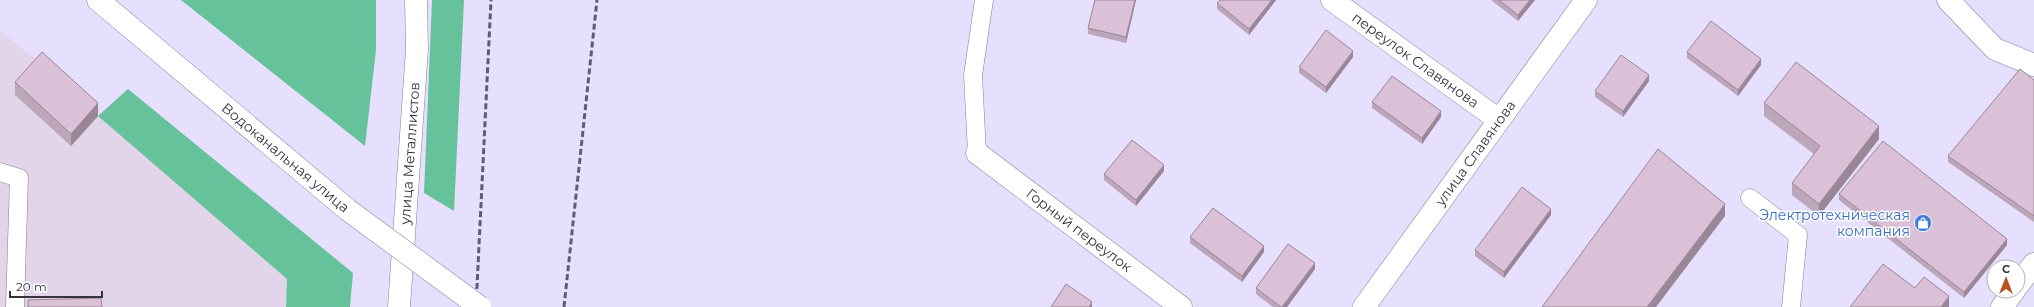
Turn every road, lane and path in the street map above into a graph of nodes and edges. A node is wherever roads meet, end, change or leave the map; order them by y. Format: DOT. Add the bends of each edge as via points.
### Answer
graph roads {
  1 [pos="98,0"];
  2 [pos="416,0"];
  3 [pos="984,0"];
  4 [pos="1332,0"];
  5 [pos="1586,0"];
  6 [pos="1948,0"];
  7 [pos="2034,65"];
  8 [pos="1499,120"];
  9 [pos="977,153"];
  10 [pos="0,172"];
  11 [pos="1750,198"];
  12 [pos="2034,264"];
  13 [pos="2026,274"];
  14 [pos="15,307"];
  15 [pos="399,307"];
  16 [pos="480,307"];
  17 [pos="1181,307"];
  18 [pos="1364,307"];
  19 [pos="1791,307"];
  1 -- 16 [label="street, Водоканальная улица, bridge" via="348,210"];
  2 -- 15 [label="street, улица Металлистов" via="416,49"];
  3 -- 9 [label="lane" via="973,75"];
  4 -- 8 [label="street, переулок Славянова"];
  5 -- 8 [label="street, улица Славянова"];
  6 -- 7 [label="street" via="1995,48"];
  8 -- 18 [label="street, улица Славянова"];
  9 -- 17 [label="street, Горный переулок"];
  10 -- 14 [label="lane" via="19,178"];
  11 -- 19 [label="lane" via="1798,235"];
  12 -- 13 [label="street"];
}
